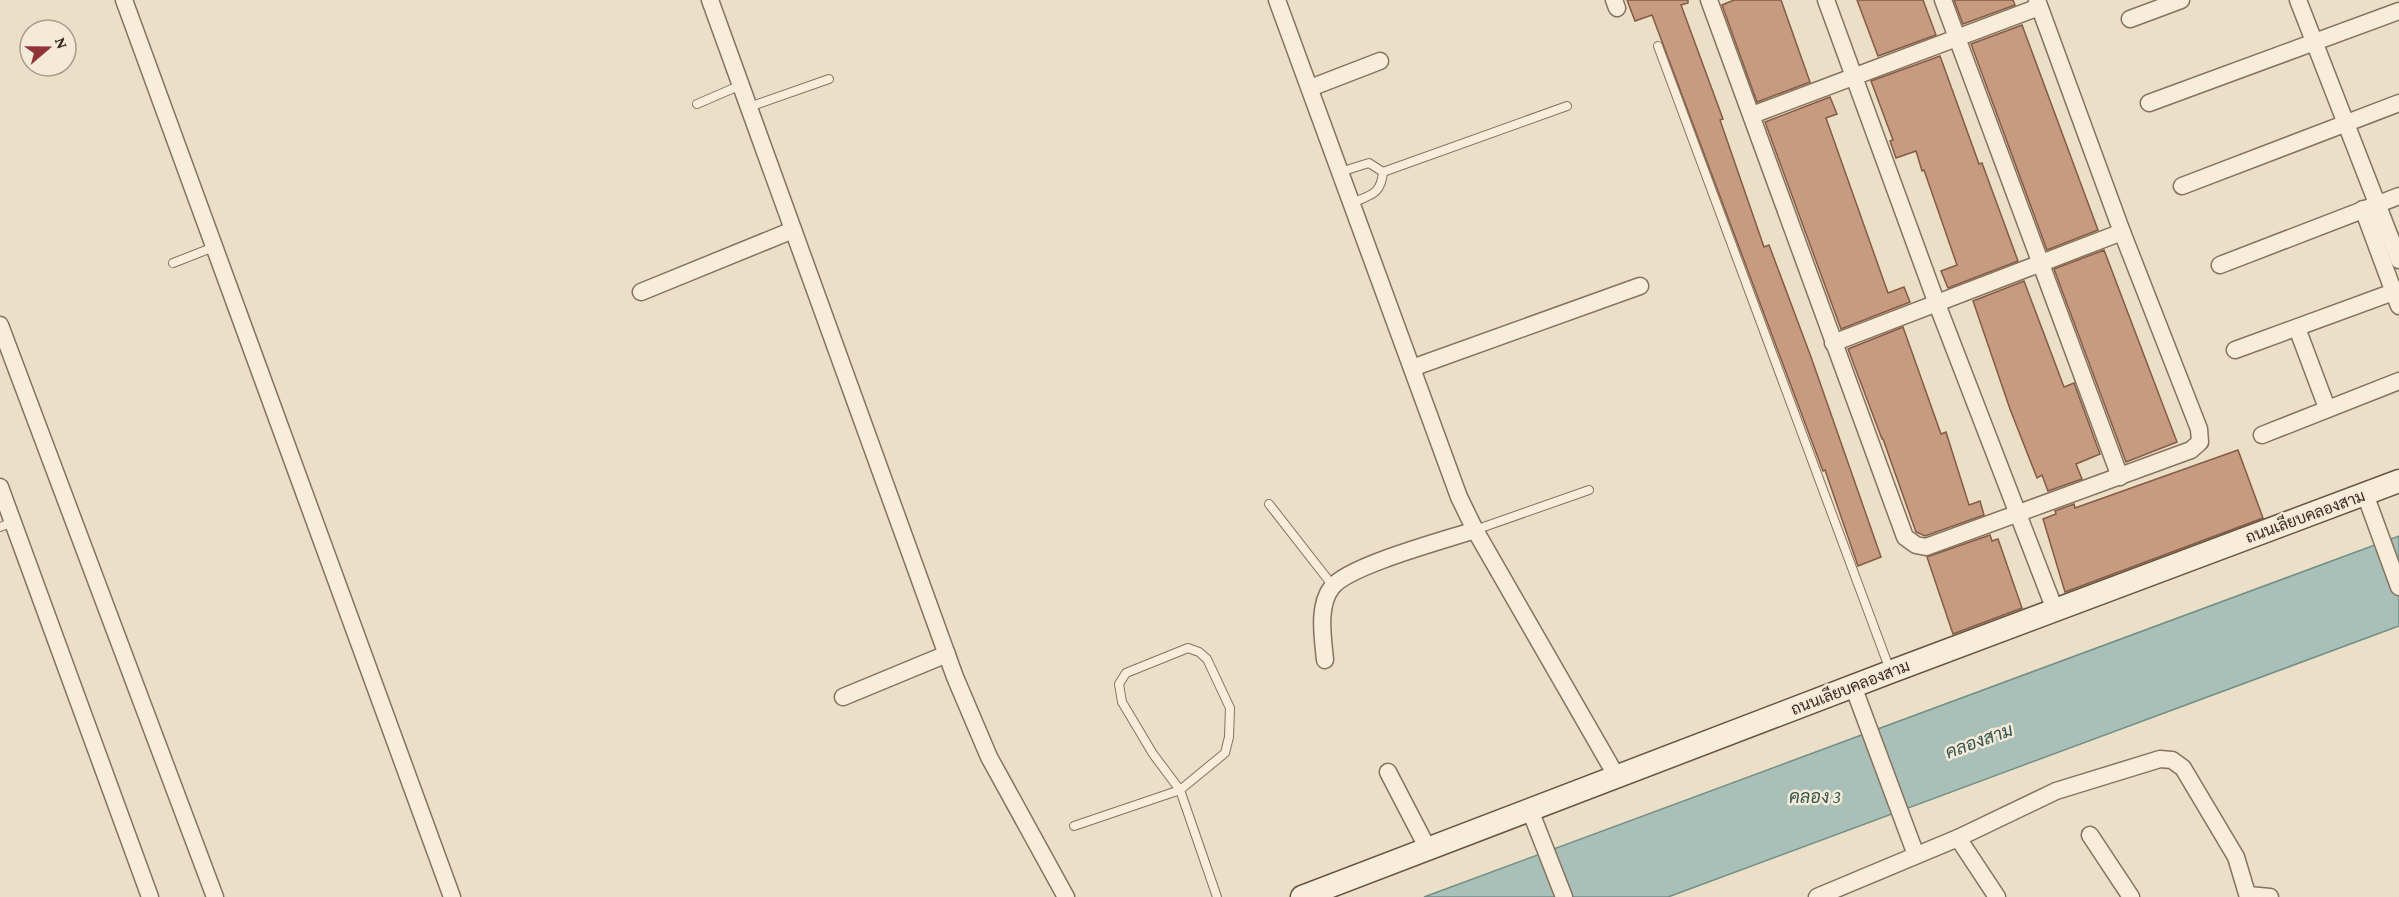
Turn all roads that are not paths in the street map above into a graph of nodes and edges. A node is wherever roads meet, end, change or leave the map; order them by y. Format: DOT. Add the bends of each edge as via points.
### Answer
graph roads {
  1 [pos="124,0"];
  2 [pos="710,0"];
  3 [pos="1278,0"];
  4 [pos="1709,0"];
  5 [pos="1826,0"];
  6 [pos="1943,0"];
  7 [pos="2181,0"];
  8 [pos="2298,0"];
  9 [pos="2038,3"];
  10 [pos="2399,11"];
  11 [pos="2130,19"];
  12 [pos="1957,37"];
  13 [pos="2314,41"];
  14 [pos="1658,46"];
  15 [pos="1380,61"];
  16 [pos="1854,76"];
  17 [pos="829,79"];
  18 [pos="741,86"];
  19 [pos="1310,88"];
  20 [pos="2149,103"];
  21 [pos="2399,103"];
  22 [pos="697,104"];
  23 [pos="1567,106"];
  24 [pos="749,107"];
  25 [pos="1752,115"];
  26 [pos="2347,123"];
  27 [pos="1340,172"];
  28 [pos="1383,172"];
  29 [pos="2182,186"];
  30 [pos="2399,196"];
  31 [pos="1352,204"];
  32 [pos="2370,206"];
  33 [pos="793,230"];
  34 [pos="2122,232"];
  35 [pos="214,247"];
  36 [pos="2399,260"];
  37 [pos="173,263"];
  38 [pos="2040,265"];
  39 [pos="2220,265"];
  40 [pos="1640,286"];
  41 [pos="641,292"];
  42 [pos="2397,296"];
  43 [pos="1937,304"];
  44 [pos="0,325"];
  45 [pos="2296,328"];
  46 [pos="1833,343"];
  47 [pos="2235,350"];
  48 [pos="1412,368"];
  49 [pos="2399,381"];
  50 [pos="2327,408"];
  51 [pos="2262,435"];
  52 [pos="2120,477"];
  53 [pos="2399,481"];
  54 [pos="1589,490"];
  55 [pos="1,494"];
  56 [pos="2365,494"];
  57 [pos="1269,504"];
  58 [pos="2017,515"];
  59 [pos="7,524"];
  60 [pos="1475,530"];
  61 [pos="1333,586"];
  62 [pos="2399,587"];
  63 [pos="2055,609"];
  64 [pos="947,654"];
  65 [pos="1325,660"];
  66 [pos="1890,672"];
  67 [pos="1853,686"];
  68 [pos="843,698"];
  69 [pos="1388,772"];
  70 [pos="1617,777"];
  71 [pos="1180,790"];
  72 [pos="1530,810"];
  73 [pos="1074,826"];
  74 [pos="2090,834"];
  75 [pos="1958,838"];
  76 [pos="1428,849"];
  77 [pos="1916,855"];
  78 [pos="1836,893"];
  79 [pos="2248,896"];
  80 [pos="150,897"];
  81 [pos="215,897"];
  82 [pos="452,897"];
  83 [pos="1066,897"];
  84 [pos="1217,897"];
  85 [pos="1302,897"];
  86 [pos="1564,897"];
  87 [pos="1816,897"];
  88 [pos="1997,897"];
  89 [pos="2131,897"];
  90 [pos="2270,897"];
  1 -- 35 [label="street"];
  2 -- 18 [label="street"];
  3 -- 19 [label="street"];
  4 -- 25 [label="street"];
  5 -- 16 [label="street"];
  6 -- 12 [label="street"];
  7 -- 11 [label="street"];
  8 -- 13 [label="street"];
  9 -- 12 [label="street"];
  9 -- 34 [label="street"];
  10 -- 13 [label="street"];
  12 -- 16 [label="street"];
  12 -- 38 [label="street"];
  13 -- 20 [label="street"];
  13 -- 26 [label="street"];
  14 -- 66 [label="lane"];
  15 -- 19 [label="street"];
  16 -- 25 [label="street"];
  16 -- 43 [label="street"];
  17 -- 24 [label="lane"];
  18 -- 22 [label="lane"];
  18 -- 24 [label="street"];
  19 -- 27 [label="street"];
  21 -- 26 [label="street"];
  23 -- 28 [label="lane"];
  24 -- 33 [label="street"];
  25 -- 46 [label="street"];
  26 -- 29 [label="street"];
  26 -- 32 [label="street"];
  27 -- 28 [label="lane" via="1369,164"];
  27 -- 31 [label="street"];
  28 -- 31 [label="lane" via="1377,191"];
  30 -- 32 [label="street"];
  31 -- 48 [label="street"];
  32 -- 36 [label="street"];
  32 -- 39 [label="street"];
  32 -- 42 [label="street"];
  33 -- 41 [label="street"];
  33 -- 64 [label="street"];
  34 -- 38 [label="street"];
  34 -- 52 [label="street" via="2199,429 2200,442 2191,450"];
  35 -- 37 [label="lane"];
  35 -- 82 [label="street"];
  38 -- 43 [label="street"];
  38 -- 52 [label="street"];
  40 -- 48 [label="street"];
  42 -- 45 [label="street"];
  43 -- 46 [label="street"];
  43 -- 58 [label="street"];
  44 -- 81 [label="street"];
  45 -- 47 [label="street"];
  45 -- 50 [label="street"];
  46 -- 58 [label="street" via="1905,537 1926,547"];
  48 -- 60 [label="street"];
  49 -- 50 [label="street"];
  50 -- 51 [label="street"];
  52 -- 58 [label="street"];
  53 -- 56 [label="main road, ถนนเลียบคลองสาม"];
  54 -- 60 [label="lane"];
  55 -- 59 [label="street"];
  56 -- 62 [label="street"];
  56 -- 63 [label="main road, ถนนเลียบคลองสาม"];
  57 -- 61 [label="lane"];
  58 -- 63 [label="street"];
  59 -- 80 [label="street"];
  60 -- 61 [label="street" via="1365,566"];
  60 -- 70 [label="street"];
  61 -- 65 [label="street" via="1325,603"];
  63 -- 66 [label="main road, ถนนเลียบคลองสาม"];
  64 -- 68 [label="street"];
  64 -- 83 [label="street" via="989,757"];
  66 -- 67 [label="main road, ถนนเลียบคลองสาม"];
  67 -- 70 [label="main road, ถนนเลียบคลองสาม"];
  67 -- 77 [label="street"];
  69 -- 76 [label="street"];
  70 -- 72 [label="main road, ถนนเลียบคลองสาม"];
  71 -- 71 [label="lane" via="1122,702 1119,684 1126,673 1188,648 1207,659 1216,678 1230,708 1230,737 1225,753"];
  71 -- 73 [label="lane"];
  71 -- 84 [label="lane"];
  72 -- 76 [label="main road, ถนนเลียบคลองสาม"];
  72 -- 86 [label="street"];
  74 -- 89 [label="street"];
  75 -- 77 [label="street"];
  75 -- 79 [label="street" via="2056,792 2160,759 2172,760 2182,768 2236,857"];
  75 -- 88 [label="street"];
  76 -- 85 [label="main road, ถนนเลียบคลองสาม"];
  77 -- 78 [label="street"];
  78 -- 87 [label="street"];
  79 -- 90 [label="street"];
}
